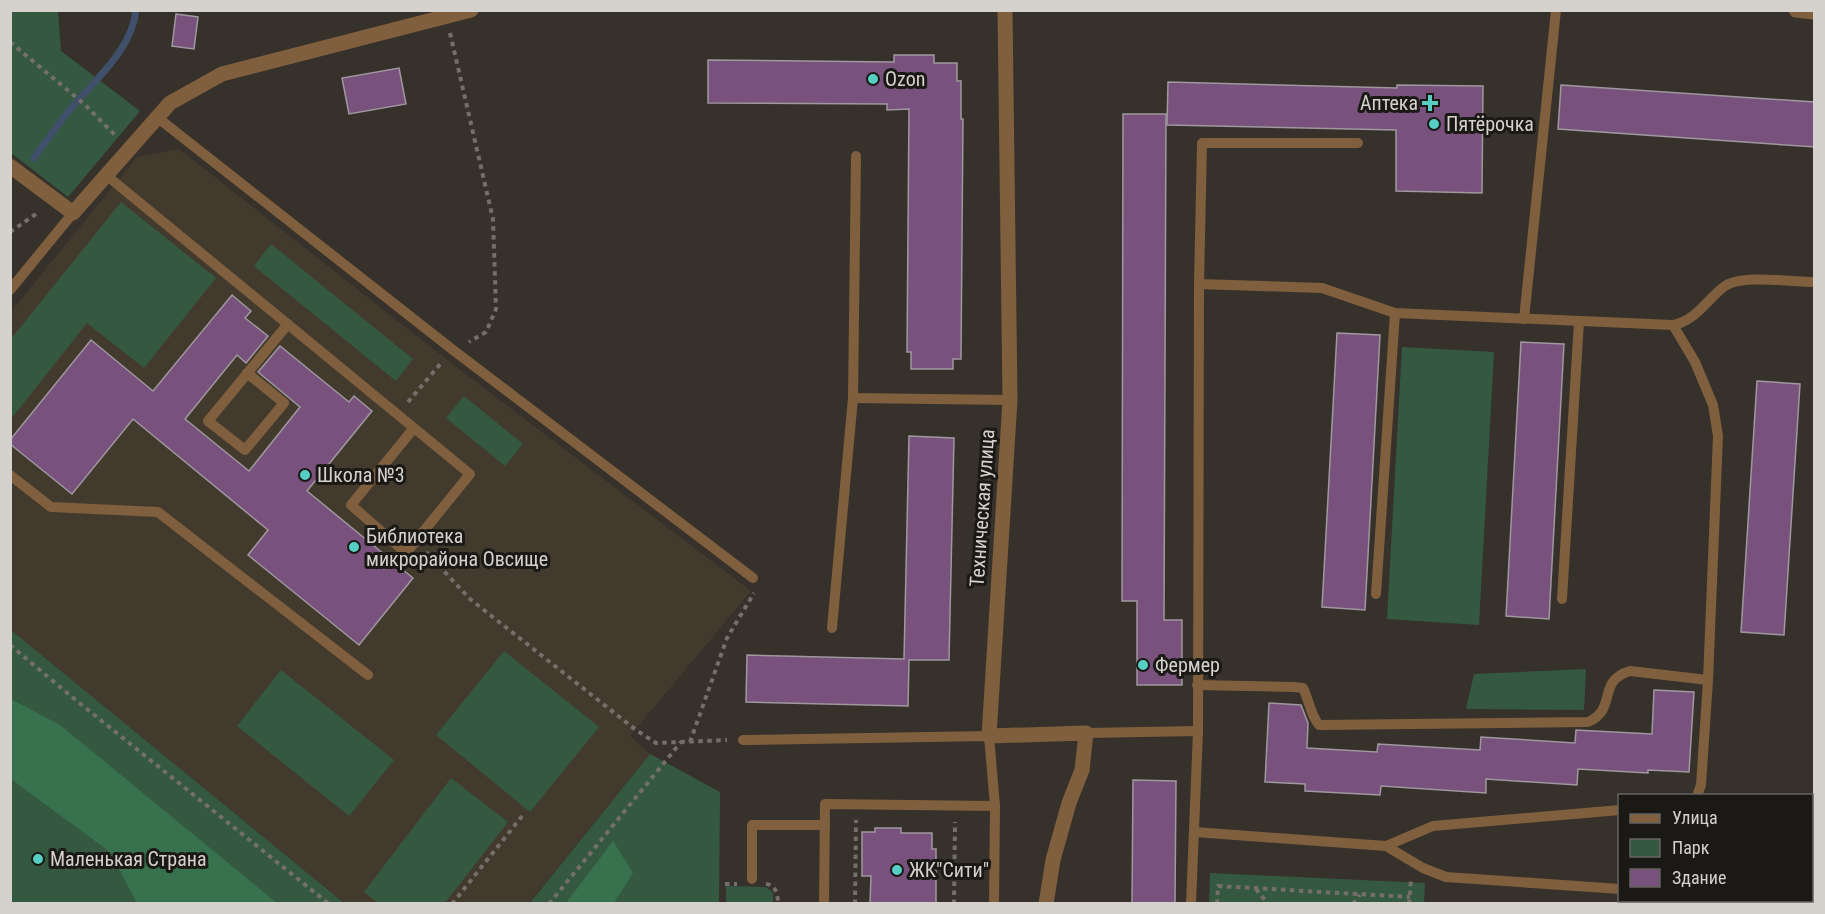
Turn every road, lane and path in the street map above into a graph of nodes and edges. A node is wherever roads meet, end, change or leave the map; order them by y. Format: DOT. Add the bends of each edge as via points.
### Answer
graph roads {
  1 [pos="471,10"];
  2 [pos="1005,10"];
  3 [pos="1556,10"];
  4 [pos="1796,10"];
  5 [pos="1815,12"];
  6 [pos="447,17"];
  7 [pos="10,42"];
  8 [pos="158,118"];
  9 [pos="1358,143"];
  10 [pos="130,149"];
  11 [pos="856,156"];
  12 [pos="10,166"];
  13 [pos="106,176"];
  14 [pos="56,200"];
  15 [pos="73,213"];
  16 [pos="10,232"];
  17 [pos="1815,282"];
  18 [pos="1199,284"];
  19 [pos="10,290"];
  20 [pos="1395,314"];
  21 [pos="1524,319"];
  22 [pos="1579,321"];
  23 [pos="288,324"];
  24 [pos="1673,325"];
  25 [pos="453,350"];
  26 [pos="247,374"];
  27 [pos="853,398"];
  28 [pos="1010,400"];
  29 [pos="398,414"];
  30 [pos="414,428"];
  31 [pos="10,475"];
  32 [pos="415,541"];
  33 [pos="753,578"];
  34 [pos="1376,594"];
  35 [pos="1562,599"];
  36 [pos="832,628"];
  37 [pos="10,645"];
  38 [pos="368,675"];
  39 [pos="1708,680"];
  40 [pos="1197,685"];
  41 [pos="1198,731"];
  42 [pos="1086,733"];
  43 [pos="989,736"];
  44 [pos="743,740"];
  45 [pos="681,742"];
  46 [pos="690,742"];
  47 [pos="1697,794"];
  48 [pos="995,806"];
  49 [pos="1618,810"];
  50 [pos="523,814"];
  51 [pos="856,818"];
  52 [pos="955,819"];
  53 [pos="825,825"];
  54 [pos="1195,832"];
  55 [pos="1386,846"];
  56 [pos="752,879"];
  57 [pos="1256,889"];
  58 [pos="1618,889"];
  59 [pos="1360,894"];
  60 [pos="1410,897"];
  61 [pos="329,903"];
  62 [pos="452,903"];
  63 [pos="549,903"];
  64 [pos="824,903"];
  65 [pos="855,903"];
  66 [pos="954,903"];
  67 [pos="994,903"];
  68 [pos="1046,903"];
  69 [pos="1191,903"];
  70 [pos="1217,903"];
  71 [pos="1268,903"];
  72 [pos="1353,903"];
  1 -- 6 [label="street"];
  2 -- 28 [label="street, Техническая улица"];
  3 -- 21 [label="lane"];
  4 -- 5 [label="street"];
  6 -- 8 [label="street" via="222,74 170,103"];
  6 -- 25 [label="path" via="493,219 496,309 486,332"];
  7 -- 10 [label="path"];
  8 -- 10 [label="street"];
  8 -- 25 [label="lane"];
  9 -- 18 [label="lane" via="1202,143"];
  10 -- 13 [label="street"];
  11 -- 27 [label="lane"];
  12 -- 14 [label="street"];
  13 -- 15 [label="street"];
  13 -- 23 [label="lane"];
  14 -- 15 [label="street"];
  14 -- 16 [label="path"];
  15 -- 19 [label="lane"];
  17 -- 24 [label="lane" via="1745,280 1727,284 1693,316"];
  18 -- 20 [label="lane" via="1322,288"];
  18 -- 40 [label="lane"];
  20 -- 21 [label="lane"];
  20 -- 34 [label="lane"];
  21 -- 22 [label="lane"];
  22 -- 24 [label="lane"];
  22 -- 35 [label="lane"];
  23 -- 26 [label="lane"];
  23 -- 29 [label="lane"];
  24 -- 39 [label="lane" via="1695,362 1713,405 1718,436"];
  25 -- 29 [label="path"];
  25 -- 33 [label="lane"];
  26 -- 26 [label="lane" via="208,422 245,450 284,403"];
  27 -- 28 [label="lane"];
  27 -- 36 [label="lane"];
  28 -- 43 [label="street, Техническая улица"];
  29 -- 30 [label="lane"];
  30 -- 32 [label="lane" via="470,474"];
  30 -- 32 [label="lane" via="351,505 406,553"];
  31 -- 38 [label="lane" via="51,507 158,512"];
  32 -- 45 [label="path" via="470,599 636,730 656,743"];
  33 -- 46 [label="path" via="756,591 727,638"];
  37 -- 61 [label="path"];
  39 -- 40 [label="lane" via="1630,671 1619,674 1602,711 1588,722 1319,725 1303,688"];
  39 -- 47 [label="lane"];
  40 -- 41 [label="lane"];
  41 -- 42 [label="lane"];
  41 -- 54 [label="lane"];
  42 -- 43 [label="street"];
  42 -- 68 [label="street" via="1082,770 1053,860"];
  43 -- 44 [label="lane"];
  43 -- 48 [label="lane"];
  44 -- 46 [label="path"];
  45 -- 46 [label="path"];
  45 -- 63 [label="path"];
  48 -- 53 [label="lane" via="825,804"];
  48 -- 67 [label="lane"];
  49 -- 55 [label="lane" via="1433,826"];
  50 -- 62 [label="path"];
  51 -- 65 [label="path"];
  52 -- 66 [label="path"];
  53 -- 56 [label="lane" via="752,825"];
  53 -- 64 [label="lane"];
  54 -- 55 [label="lane"];
  54 -- 69 [label="lane"];
  55 -- 58 [label="lane" via="1446,877"];
  57 -- 59 [label="path"];
  57 -- 70 [label="path" via="1218,886"];
  57 -- 71 [label="path"];
  59 -- 60 [label="path"];
  59 -- 72 [label="path"];
}
